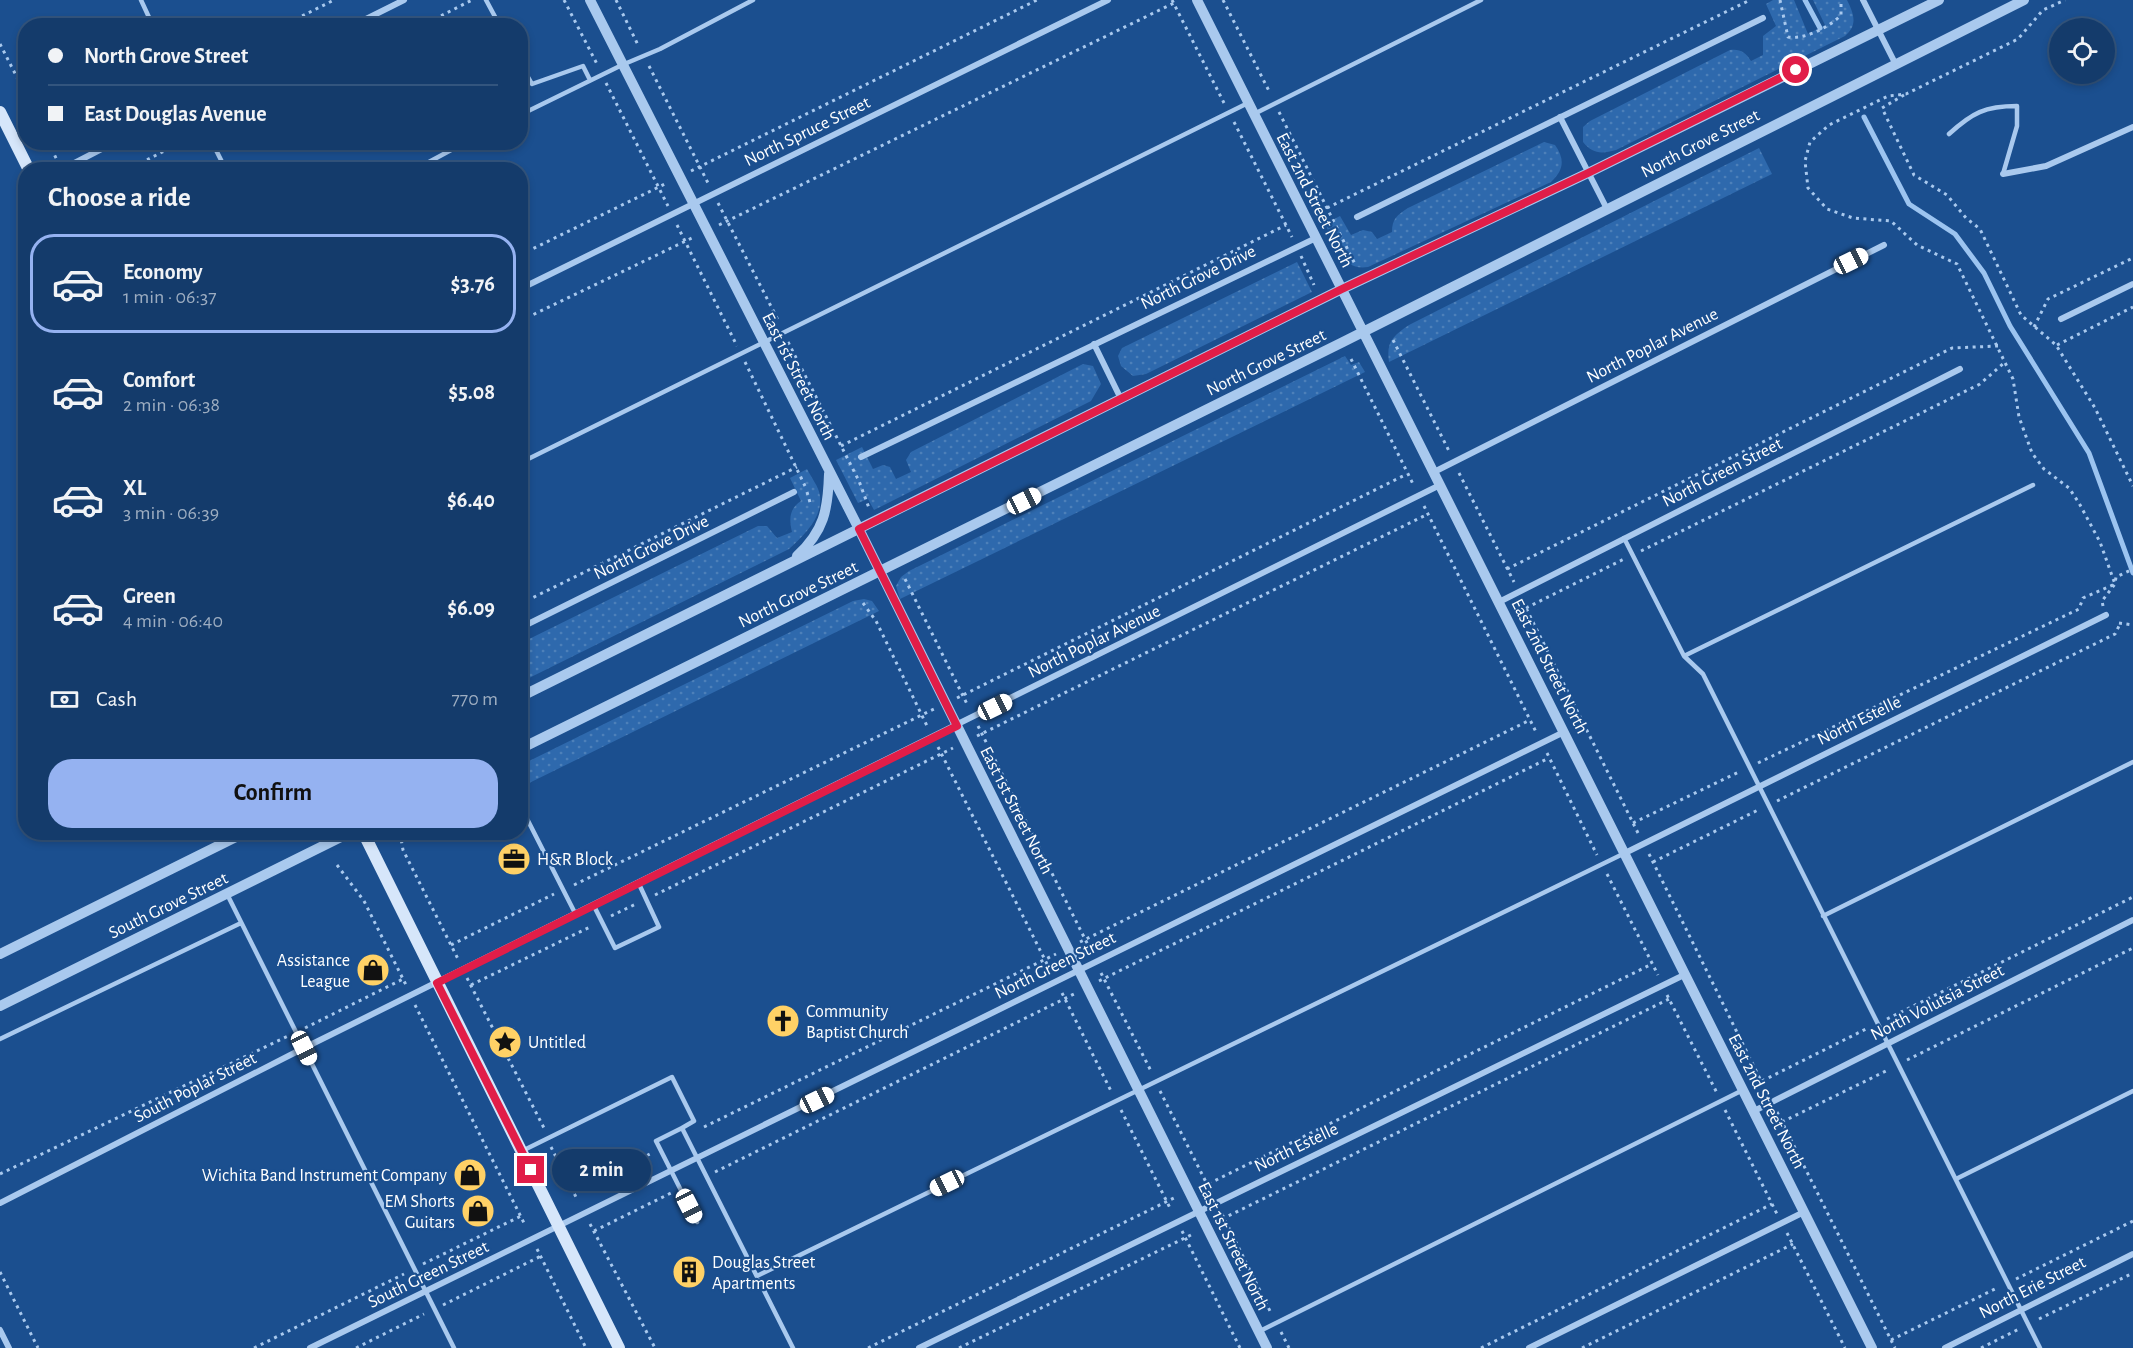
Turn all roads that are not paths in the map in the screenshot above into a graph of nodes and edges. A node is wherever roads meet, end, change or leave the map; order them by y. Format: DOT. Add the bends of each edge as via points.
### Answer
graph roads {
  1 [pos="141,0"];
  2 [pos="404,0"];
  3 [pos="486,0"];
  4 [pos="590,0"];
  5 [pos="753,0"];
  6 [pos="1108,0"];
  7 [pos="1481,0"];
  8 [pos="1863,0"];
  9 [pos="1939,0"];
  10 [pos="2024,0"];
  11 [pos="1198,1"];
  12 [pos="149,18"];
  13 [pos="368,18"];
  14 [pos="496,18"];
  15 [pos="1763,18"];
  16 [pos="1878,30"];
  17 [pos="1895,63"];
  18 [pos="622,64"];
  19 [pos="528,77"];
  20 [pos="590,80"];
  21 [pos="1248,103"];
  22 [pos="528,111"];
  23 [pos="0,112"];
  24 [pos="1254,114"];
  25 [pos="1560,117"];
  26 [pos="2133,127"];
  27 [pos="1949,134"];
  28 [pos="18,148"];
  29 [pos="99,150"];
  30 [pos="451,150"];
  31 [pos="75,162"];
  32 [pos="429,162"];
  33 [pos="1588,173"];
  34 [pos="2003,174"];
  35 [pos="693,204"];
  36 [pos="1607,209"];
  37 [pos="1357,217"];
  38 [pos="1316,238"];
  39 [pos="1884,245"];
  40 [pos="2133,284"];
  41 [pos="528,285"];
  42 [pos="1342,289"];
  43 [pos="2061,319"];
  44 [pos="1364,332"];
  45 [pos="763,343"];
  46 [pos="1094,344"];
  47 [pos="1960,369"];
  48 [pos="1120,399"];
  49 [pos="861,457"];
  50 [pos="528,459"];
  51 [pos="1434,472"];
  52 [pos="829,474"];
  53 [pos="1440,485"];
  54 [pos="2033,486"];
  55 [pos="794,492"];
  56 [pos="859,529"];
  57 [pos="1624,538"];
  58 [pos="788,564"];
  59 [pos="880,572"];
  60 [pos="1499,602"];
  61 [pos="2106,615"];
  62 [pos="528,624"];
  63 [pos="1684,656"];
  64 [pos="528,693"];
  65 [pos="957,726"];
  66 [pos="1564,732"];
  67 [pos="528,745"];
  68 [pos="2133,762"];
  69 [pos="1758,787"];
  70 [pos="528,821"];
  71 [pos="230,840"];
  72 [pos="335,840"];
  73 [pos="367,840"];
  74 [pos="1625,853"];
  75 [pos="639,884"];
  76 [pos="227,894"];
  77 [pos="594,906"];
  78 [pos="576,915"];
  79 [pos="1823,916"];
  80 [pos="2133,920"];
  81 [pos="242,923"];
  82 [pos="0,954"];
  83 [pos="1079,970"];
  84 [pos="1686,974"];
  85 [pos="437,983"];
  86 [pos="0,1006"];
  87 [pos="0,1039"];
  88 [pos="1887,1044"];
  89 [pos="304,1048"];
  90 [pos="1139,1090"];
  91 [pos="1743,1090"];
  92 [pos="2133,1091"];
  93 [pos="1754,1111"];
  94 [pos="682,1128"];
  95 [pos="522,1152"];
  96 [pos="699,1158"];
  97 [pos="672,1171"];
  98 [pos="1956,1179"];
  99 [pos="0,1203"];
  100 [pos="1199,1211"];
  101 [pos="1804,1212"];
  102 [pos="697,1222"];
  103 [pos="559,1226"];
  104 [pos="2133,1254"];
  105 [pos="757,1276"];
  106 [pos="426,1291"];
  107 [pos="2021,1310"];
  108 [pos="0,1330"];
  109 [pos="1258,1331"];
  110 [pos="2,1341"];
  111 [pos="9,1348"];
  112 [pos="310,1348"];
  113 [pos="454,1348"];
  114 [pos="619,1348"];
  115 [pos="793,1348"];
  116 [pos="919,1348"];
  117 [pos="1266,1348"];
  118 [pos="1529,1348"];
  119 [pos="1872,1348"];
  120 [pos="1945,1348"];
  121 [pos="2040,1348"];
  1 -- 12 [label="lane"];
  2 -- 13 [label="street"];
  3 -- 14 [label="lane"];
  4 -- 18 [label="street, East 1st Street North"];
  5 -- 18 [label="lane"];
  6 -- 35 [label="street, North Spruce Street"];
  7 -- 24 [label="lane"];
  8 -- 16 [label="street"];
  9 -- 16 [label="street, North Grove Street"];
  10 -- 17 [label="street, North Grove Street"];
  11 -- 21 [label="street, East 2nd Street North"];
  15 -- 25 [label="street"];
  16 -- 17 [label="street"];
  16 -- 33 [label="street, North Grove Street"];
  17 -- 36 [label="street, North Grove Street"];
  18 -- 20 [label="lane"];
  18 -- 35 [label="street, East 1st Street North"];
  19 -- 20 [label="lane" via="532,84 583,66"];
  20 -- 22 [label="lane"];
  21 -- 24 [label="street, East 2nd Street North"];
  21 -- 45 [label="lane"];
  23 -- 28 [label="main road"];
  24 -- 38 [label="street, East 2nd Street North"];
  25 -- 33 [label="street"];
  25 -- 37 [label="street"];
  26 -- 34 [label="street" via="2046,166"];
  27 -- 34 [label="lane" via="1969,115 1995,106 2017,106 2017,126"];
  29 -- 31 [label="street"];
  30 -- 32 [label="lane"];
  33 -- 36 [label="street"];
  33 -- 42 [label="street, North Grove Street"];
  35 -- 41 [label="street, North Spruce Street"];
  35 -- 45 [label="street, East 1st Street North"];
  36 -- 44 [label="street, North Grove Street"];
  38 -- 42 [label="street, East 2nd Street North"];
  38 -- 46 [label="street, North Grove Drive"];
  39 -- 51 [label="street, North Poplar Avenue"];
  40 -- 43 [label="street"];
  42 -- 44 [label="street, East 2nd Street North"];
  42 -- 48 [label="street, North Grove Street"];
  44 -- 51 [label="street, East 2nd Street North"];
  44 -- 59 [label="street, North Grove Street"];
  45 -- 50 [label="lane"];
  45 -- 52 [label="street, East 1st Street North"];
  46 -- 48 [label="street"];
  46 -- 49 [label="street, North Grove Drive"];
  47 -- 57 [label="street, North Green Street"];
  48 -- 56 [label="street, North Grove Street"];
  51 -- 53 [label="street, East 2nd Street North"];
  52 -- 56 [label="street, East 1st Street North"];
  52 -- 58 [label="street" via="828,507 818,532"];
  53 -- 60 [label="street, East 2nd Street North"];
  53 -- 65 [label="street, North Poplar Avenue"];
  54 -- 63 [label="lane"];
  55 -- 62 [label="street, North Grove Drive"];
  56 -- 58 [label="street, North Grove Street"];
  56 -- 59 [label="street, East 1st Street North"];
  57 -- 60 [label="street, North Green Street"];
  57 -- 63 [label="lane"];
  58 -- 64 [label="street, North Grove Street"];
  59 -- 65 [label="street, East 1st Street North"];
  59 -- 67 [label="street, North Grove Street"];
  60 -- 66 [label="street, East 2nd Street North"];
  61 -- 69 [label="street, North Estelle"];
  63 -- 69 [label="lane" via="1703,674"];
  65 -- 75 [label="street, North Poplar Avenue"];
  65 -- 83 [label="street, East 1st Street North"];
  66 -- 74 [label="street, East 2nd Street North"];
  66 -- 83 [label="street, North Green Street"];
  68 -- 79 [label="lane"];
  69 -- 74 [label="street, North Estelle"];
  69 -- 79 [label="lane"];
  70 -- 78 [label="lane"];
  71 -- 82 [label="street, South Grove Street"];
  72 -- 76 [label="street, South Grove Street"];
  73 -- 85 [label="main road"];
  74 -- 84 [label="street, East 2nd Street North"];
  74 -- 90 [label="lane"];
  75 -- 77 [label="street, North Poplar Avenue"];
  75 -- 77 [label="lane" via="659,927 615,948"];
  76 -- 81 [label="lane"];
  76 -- 86 [label="street, South Grove Street"];
  77 -- 78 [label="street, North Poplar Avenue"];
  78 -- 85 [label="street, North Poplar Avenue"];
  79 -- 88 [label="lane"];
  80 -- 88 [label="street, North Volutsia Street"];
  81 -- 87 [label="lane"];
  81 -- 89 [label="lane"];
  83 -- 90 [label="street, East 1st Street North"];
  83 -- 96 [label="street, North Green Street"];
  84 -- 91 [label="street, East 2nd Street North"];
  84 -- 100 [label="street, North Estelle"];
  85 -- 89 [label="street, South Poplar Street"];
  85 -- 95 [label="main road"];
  88 -- 93 [label="street, North Volutsia Street"];
  88 -- 98 [label="lane"];
  89 -- 99 [label="street, South Poplar Street"];
  89 -- 106 [label="lane"];
  90 -- 100 [label="street, East 1st Street North"];
  90 -- 105 [label="lane"];
  91 -- 93 [label="street, East 2nd Street North"];
  91 -- 109 [label="lane"];
  92 -- 98 [label="lane"];
  93 -- 101 [label="street, East 2nd Street North"];
  94 -- 95 [label="lane" via="694,1121 672,1077"];
  94 -- 96 [label="lane"];
  94 -- 97 [label="lane" via="656,1141"];
  95 -- 103 [label="main road"];
  96 -- 97 [label="street, North Green Street"];
  96 -- 105 [label="lane"];
  97 -- 102 [label="lane"];
  97 -- 103 [label="street, North Green Street"];
  98 -- 107 [label="lane"];
  100 -- 109 [label="street, East 1st Street North"];
  100 -- 116 [label="street, North Estelle"];
  101 -- 118 [label="street"];
  101 -- 119 [label="street, East 2nd Street North"];
  103 -- 106 [label="street, South Green Street"];
  103 -- 114 [label="main road"];
  104 -- 107 [label="street, North Erie Street"];
  105 -- 115 [label="lane"];
  106 -- 112 [label="street, South Green Street"];
  106 -- 113 [label="lane"];
  107 -- 120 [label="street, North Erie Street"];
  107 -- 121 [label="lane"];
  108 -- 110 [label="street"];
  109 -- 117 [label="street, East 1st Street North"];
  110 -- 111 [label="street"];
}
